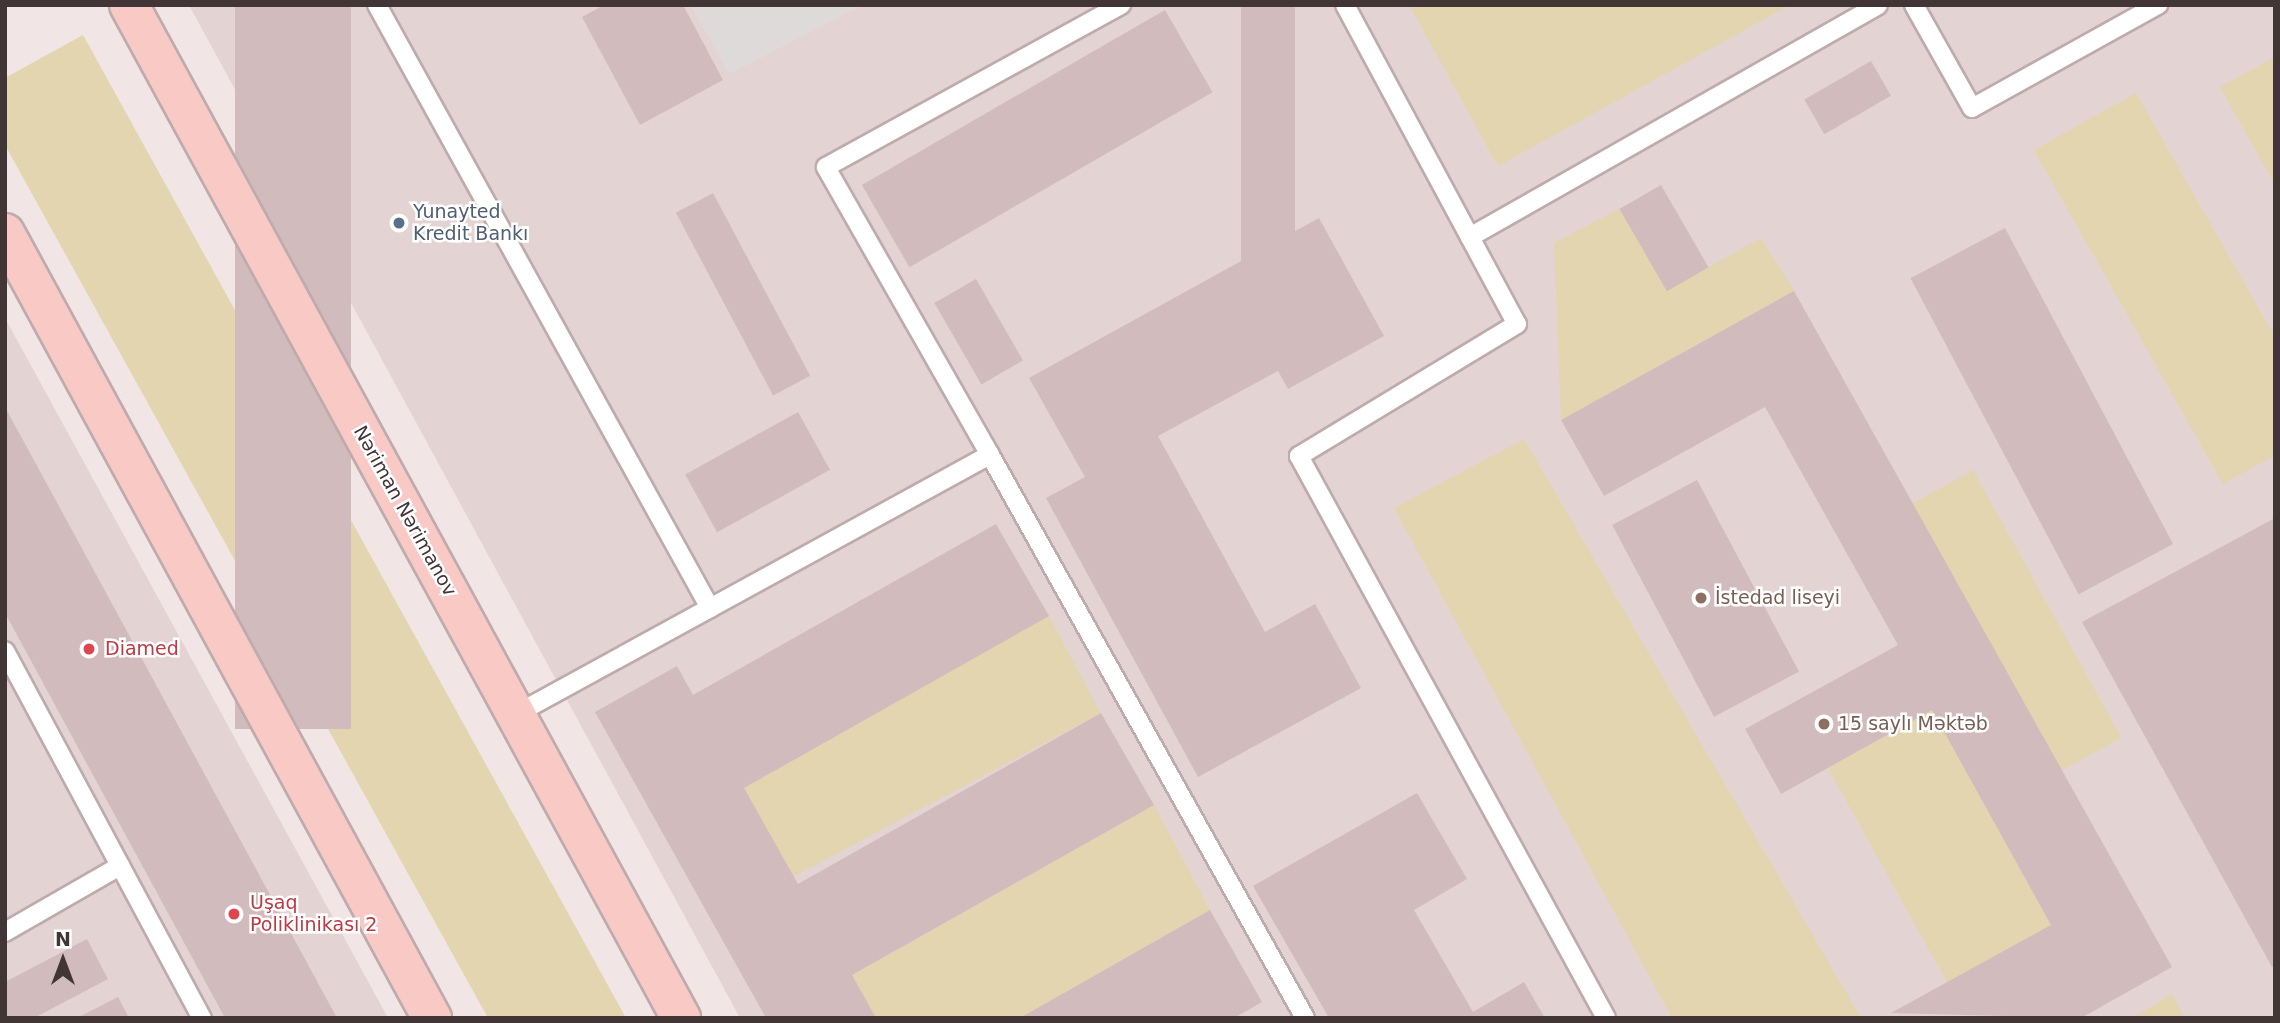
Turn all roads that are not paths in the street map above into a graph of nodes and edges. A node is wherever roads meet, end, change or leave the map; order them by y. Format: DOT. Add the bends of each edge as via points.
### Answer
graph roads {
  1 [pos="129,5"];
  2 [pos="377,5"];
  3 [pos="1121,5"];
  4 [pos="1345,5"];
  5 [pos="1878,5"];
  6 [pos="1914,5"];
  7 [pos="2158,5"];
  8 [pos="5,233"];
  9 [pos="1470,236"];
  10 [pos="990,455"];
  11 [pos="710,608"];
  12 [pos="5,651"];
  13 [pos="516,714"];
  14 [pos="120,866"];
  15 [pos="5,932"];
  16 [pos="202,1018"];
  17 [pos="432,1018"];
  18 [pos="681,1018"];
  19 [pos="1306,1018"];
  20 [pos="1606,1018"];
  1 -- 13 [label="main road, Nəriman Nərimanov"];
  2 -- 11 [label="lane"];
  3 -- 10 [label="lane" via="826,167"];
  4 -- 9 [label="lane"];
  5 -- 9 [label="lane"];
  6 -- 7 [label="lane" via="1972,108"];
  8 -- 17 [label="main road"];
  9 -- 20 [label="lane" via="1517,324 1299,456"];
  10 -- 11 [label="lane"];
  10 -- 19 [label="lane"];
  11 -- 13 [label="lane"];
  12 -- 14 [label="lane"];
  13 -- 18 [label="main road, Nəriman Nərimanov"];
  14 -- 15 [label="lane"];
  14 -- 16 [label="lane"];
}
